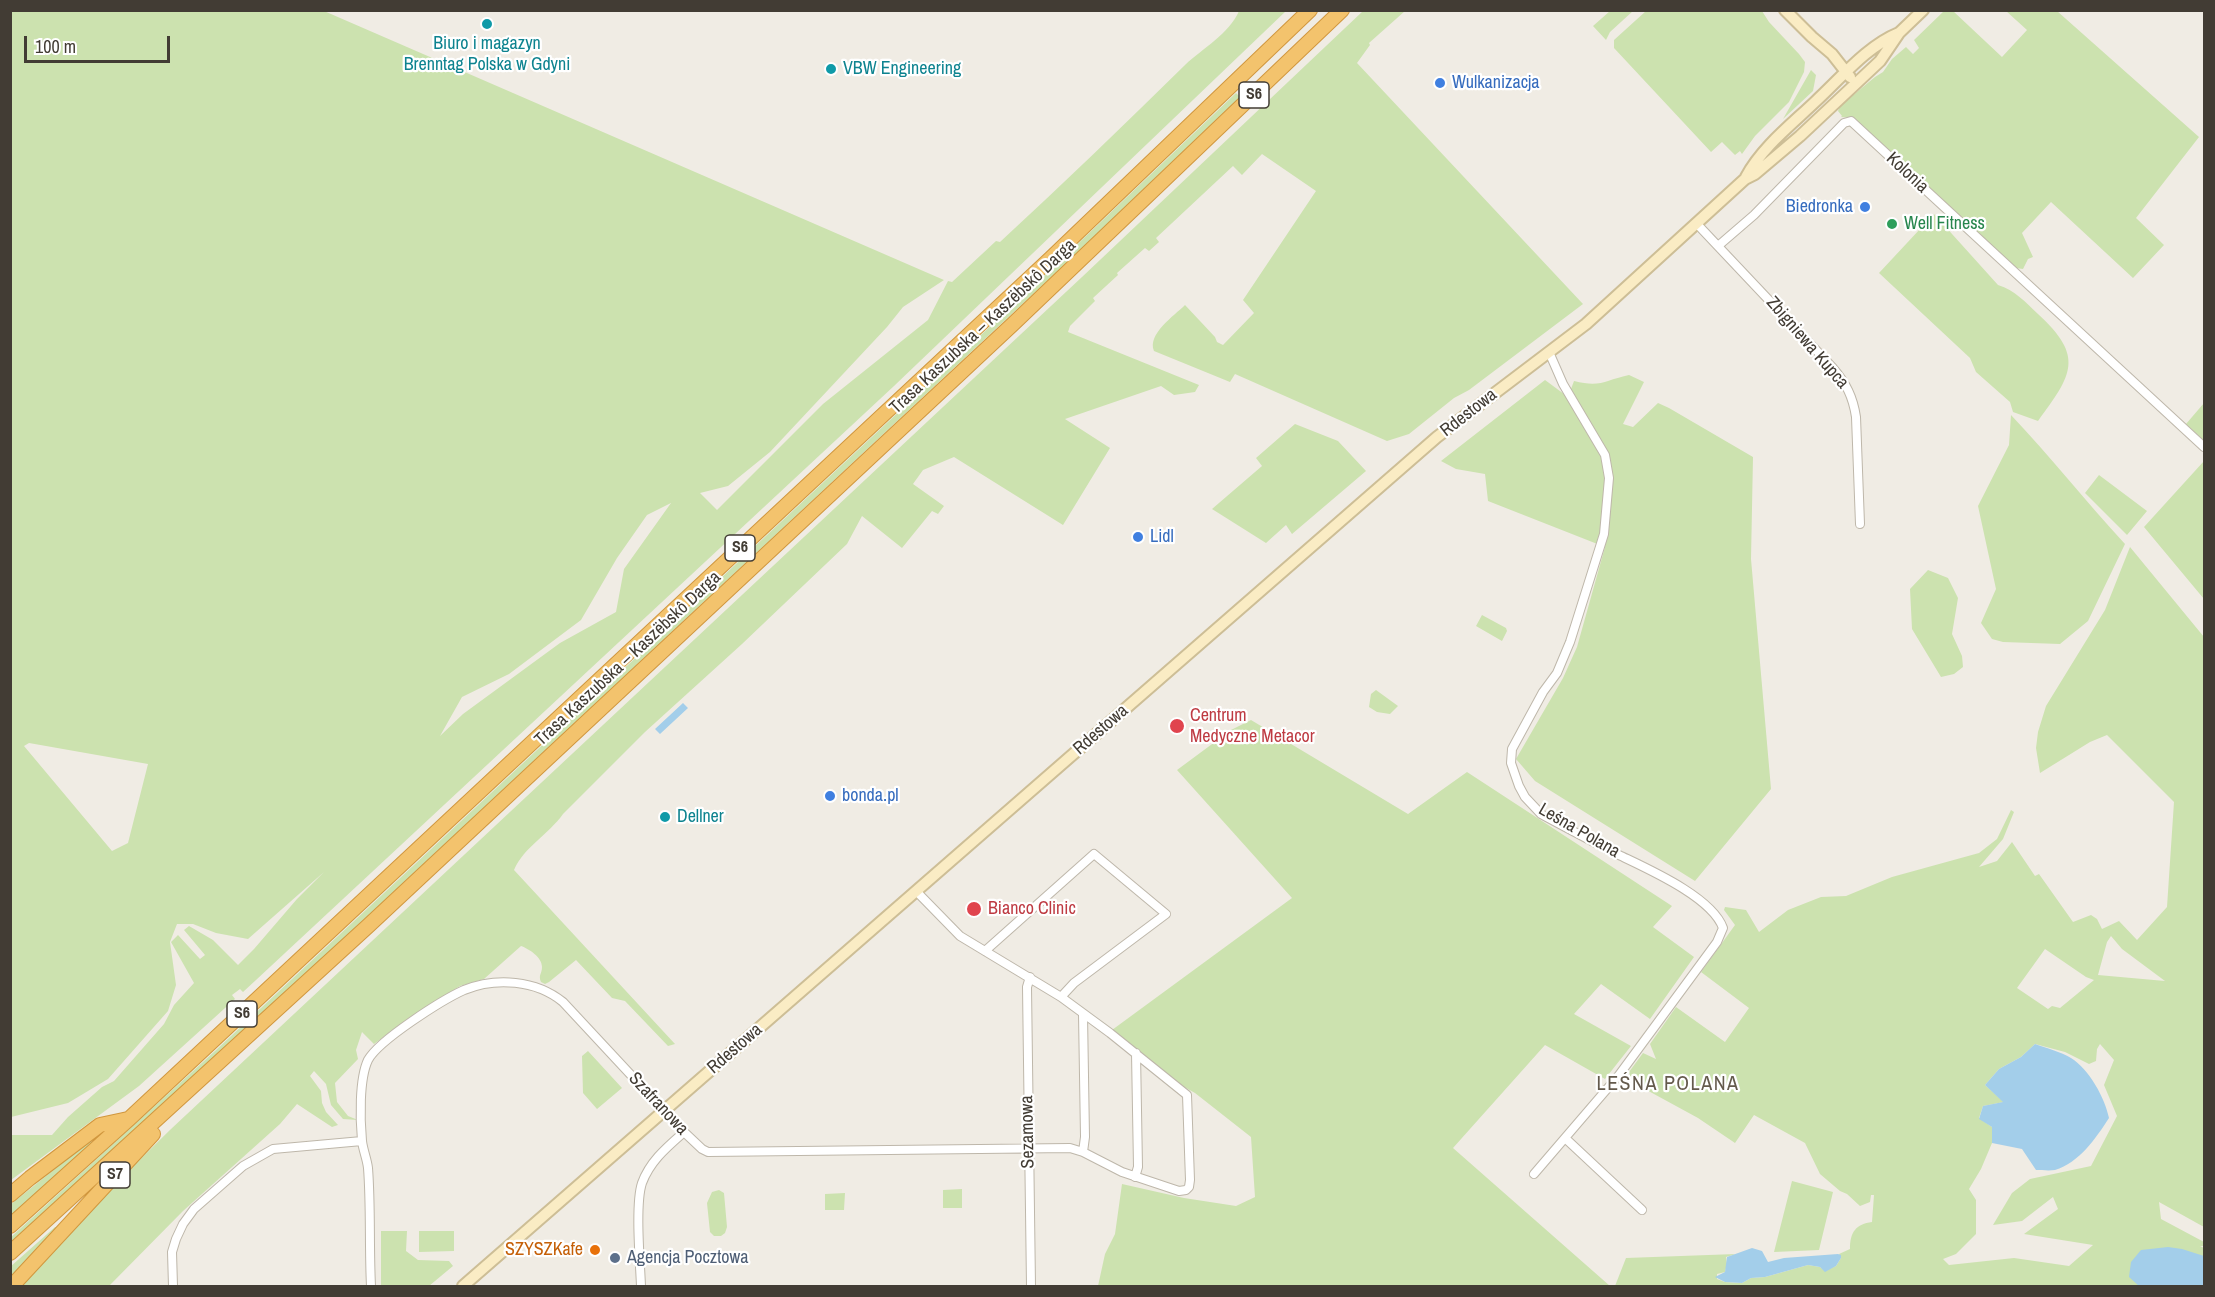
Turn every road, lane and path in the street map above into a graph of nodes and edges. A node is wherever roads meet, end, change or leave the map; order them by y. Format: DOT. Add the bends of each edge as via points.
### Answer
graph roads {
  1 [pos="1303,10"];
  2 [pos="1310,10"];
  3 [pos="1342,10"];
  4 [pos="1785,10"];
  5 [pos="1923,10"];
  6 [pos="1287,32"];
  7 [pos="1899,33"];
  8 [pos="1846,73"];
  9 [pos="1857,83"];
  10 [pos="1744,180"];
  11 [pos="1697,224"];
  12 [pos="1718,246"];
  13 [pos="1549,352"];
  14 [pos="2205,447"];
  15 [pos="1860,524"];
  16 [pos="916,891"];
  17 [pos="985,951"];
  18 [pos="1030,977"];
  19 [pos="1061,997"];
  20 [pos="1083,1014"];
  21 [pos="1136,1053"];
  22 [pos="219,1063"];
  23 [pos="664,1110"];
  24 [pos="130,1118"];
  25 [pos="684,1132"];
  26 [pos="1565,1138"];
  27 [pos="362,1141"];
  28 [pos="1028,1148"];
  29 [pos="1083,1152"];
  30 [pos="1534,1174"];
  31 [pos="1136,1177"];
  32 [pos="10,1195"];
  33 [pos="1642,1210"];
  34 [pos="10,1226"];
  35 [pos="10,1253"];
  36 [pos="12,1287"];
  37 [pos="173,1287"];
  38 [pos="371,1287"];
  39 [pos="463,1287"];
  40 [pos="640,1287"];
  41 [pos="1031,1287"];
  1 -- 6 [label="highway"];
  2 -- 6 [label="highway, Trasa Kaszubska – Kaszëbskô Darga / S6"];
  3 -- 22 [label="highway, Trasa Kaszubska – Kaszëbskô Darga / S6" via="1014,324"];
  4 -- 8 [label="street" via="1823,54"];
  5 -- 7 [label="street, Rdestowa"];
  6 -- 24 [label="highway, Trasa Kaszubska – Kaszëbskô Darga / S6" via="1051,258"];
  7 -- 8 [label="street, Rdestowa" via="1870,51"];
  7 -- 9 [label="street, Rdestowa" via="1880,61"];
  8 -- 9 [label="street"];
  8 -- 10 [label="street, Rdestowa" via="1778,138"];
  9 -- 10 [label="street, Rdestowa" via="1800,136"];
  10 -- 11 [label="street, Rdestowa"];
  11 -- 12 [label="street, Zbigniewa Kupca"];
  11 -- 13 [label="street, Rdestowa" via="1594,318"];
  12 -- 14 [label="street, Kolonia" via="1844,123 1851,121"];
  12 -- 15 [label="street, Zbigniewa Kupca" via="1848,387 1855,405"];
  13 -- 16 [label="street, Rdestowa" via="1460,418"];
  13 -- 26 [label="street, Leśna Polana" via="1605,455 1609,478 1604,534 1570,642 1557,673 1512,749 1514,774 1525,797 1542,814 1682,888 1715,912 1723,928 1717,942 1619,1075"];
  16 -- 17 [label="street, Szafranowa" via="960,936"];
  16 -- 23 [label="street, Rdestowa"];
  17 -- 18 [label="street, Szafranowa"];
  17 -- 19 [label="street" via="1094,854 1166,914"];
  18 -- 19 [label="street, Szafranowa"];
  18 -- 28 [label="street, Sezamowa"];
  19 -- 20 [label="street, Szafranowa"];
  20 -- 21 [label="street, Szafranowa"];
  20 -- 29 [label="street"];
  21 -- 31 [label="street"];
  21 -- 31 [label="street, Szafranowa" via="1187,1095 1190,1180 1186,1190 1179,1191"];
  22 -- 35 [label="highway, Trasa Kaszubska – Kaszëbskô Darga / S6"];
  22 -- 36 [label="highway, S7"];
  23 -- 25 [label="street, Szafranowa"];
  23 -- 27 [label="street, Szafranowa" via="555,995 533,987 489,983 455,994 375,1050 363,1080"];
  23 -- 39 [label="street, Rdestowa"];
  24 -- 32 [label="highway, S6" via="100,1125"];
  24 -- 34 [label="highway, Trasa Kaszubska – Kaszëbskô Darga / S6"];
  25 -- 28 [label="street, Szafranowa" via="702,1149 718,1153"];
  25 -- 40 [label="street" via="662,1150 642,1183"];
  26 -- 30 [label="street, Leśna Polana"];
  26 -- 33 [label="street"];
  27 -- 37 [label="street" via="273,1149 243,1166 194,1209 183,1224 172,1252"];
  27 -- 38 [label="street, Szafranowa" via="368,1165"];
  28 -- 29 [label="street, Szafranowa" via="1070,1148"];
  28 -- 41 [label="street, Sezamowa"];
  29 -- 31 [label="street, Szafranowa"];
}
